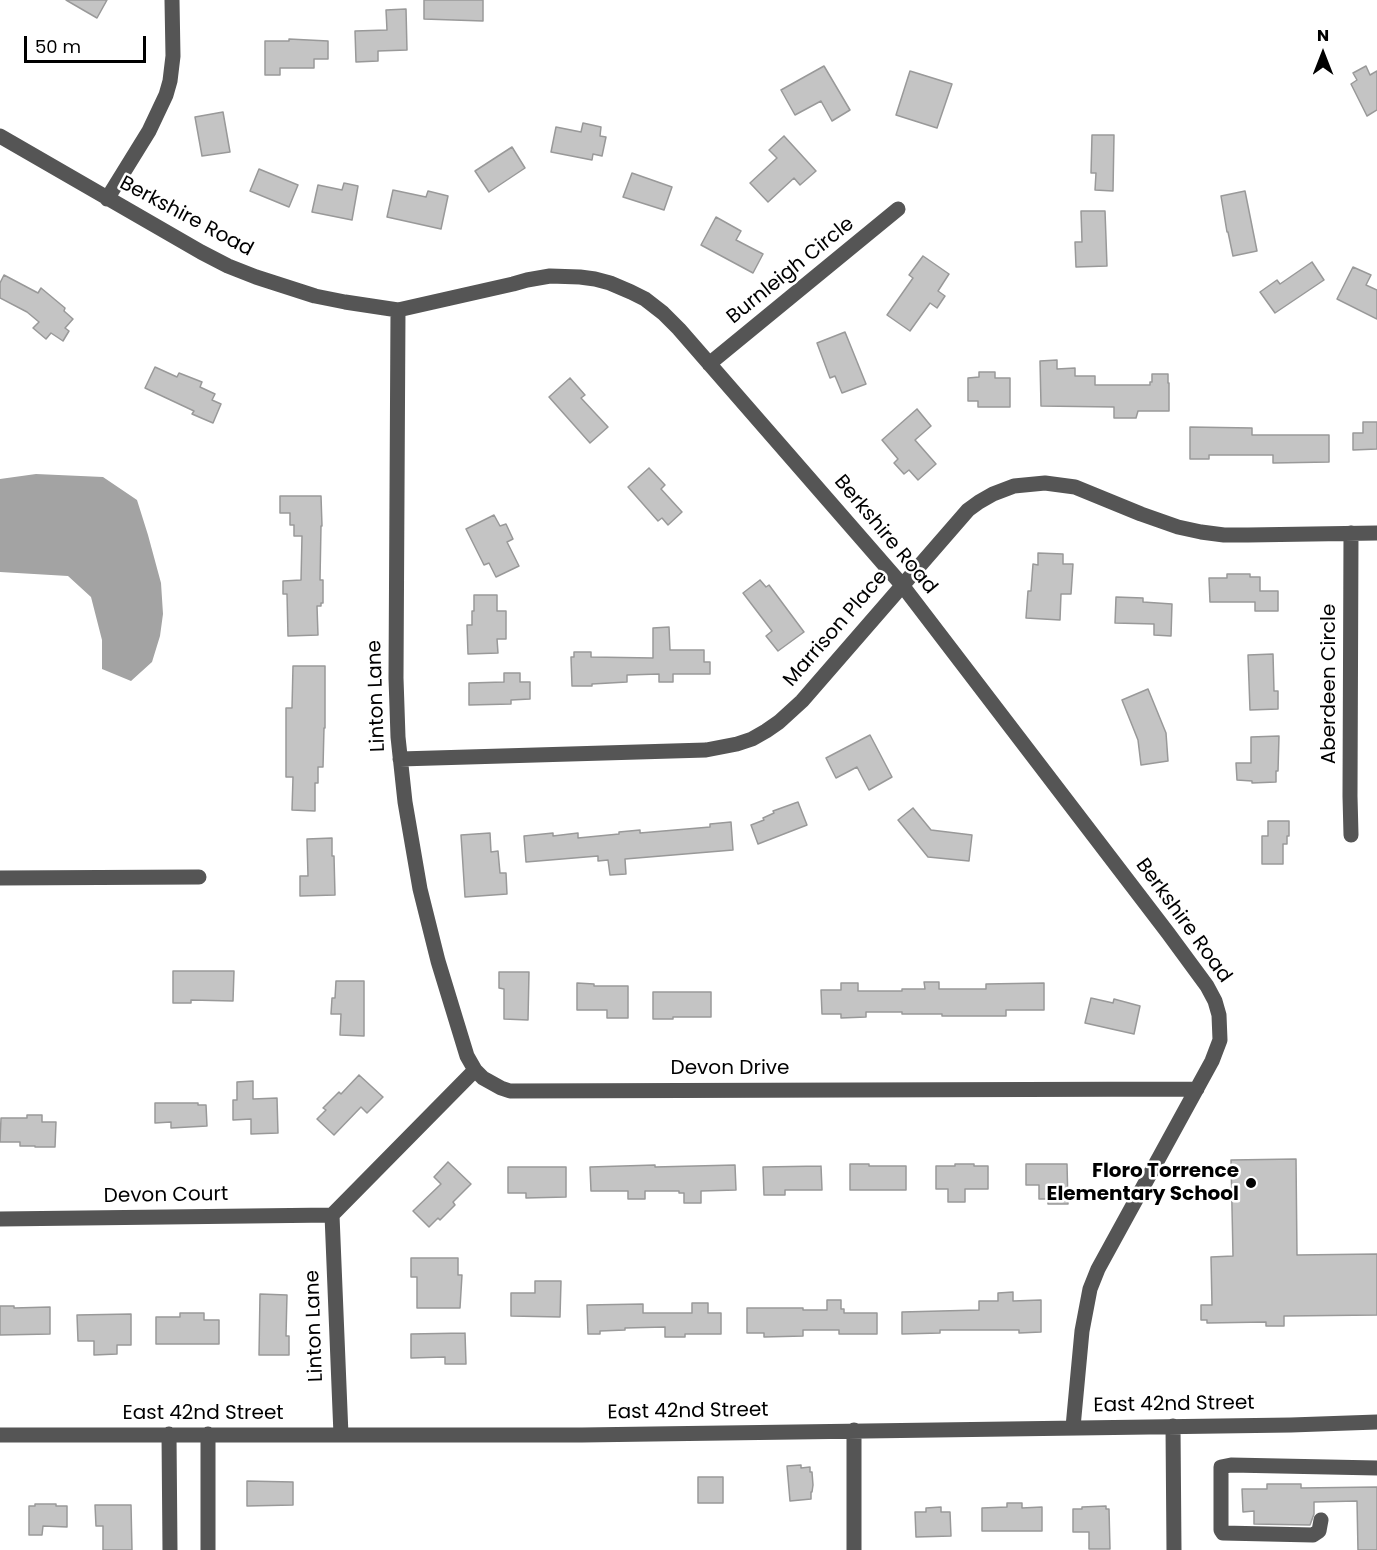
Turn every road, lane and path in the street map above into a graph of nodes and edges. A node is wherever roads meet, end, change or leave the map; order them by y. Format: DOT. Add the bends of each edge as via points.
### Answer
graph roads {
  1 [pos="172,0"];
  2 [pos="0,136"];
  3 [pos="107,199"];
  4 [pos="898,209"];
  5 [pos="398,310"];
  6 [pos="709,364"];
  7 [pos="1351,533"];
  8 [pos="1377,533"];
  9 [pos="902,585"];
  10 [pos="400,759"];
  11 [pos="1351,835"];
  12 [pos="199,877"];
  13 [pos="0,878"];
  14 [pos="475,1070"];
  15 [pos="1197,1089"];
  16 [pos="332,1215"];
  17 [pos="0,1219"];
  18 [pos="1377,1422"];
  19 [pos="1173,1426"];
  20 [pos="1073,1427"];
  21 [pos="854,1430"];
  22 [pos="169,1434"];
  23 [pos="208,1434"];
  24 [pos="0,1435"];
  25 [pos="340,1435"];
  26 [pos="1377,1468"];
  27 [pos="1321,1520"];
  28 [pos="170,1550"];
  29 [pos="208,1550"];
  30 [pos="854,1550"];
  31 [pos="1174,1550"];
  1 -- 3 [label="street" via="173,56 166,95"];
  2 -- 3 [label="street, Berkshire Road"];
  3 -- 5 [label="street, Berkshire Road" via="201,252 256,277 315,296"];
  4 -- 6 [label="street, Burnleigh Circle"];
  5 -- 6 [label="street, Berkshire Road" via="550,276 595,279 645,299 679,329"];
  5 -- 10 [label="street, Linton Lane" via="396,678"];
  6 -- 9 [label="street, Berkshire Road"];
  7 -- 8 [label="street, Marrison Place"];
  7 -- 9 [label="street, Marrison Place" via="1201,532 1141,514 1075,487 1037,483 1007,488 968,510"];
  7 -- 11 [label="street, Aberdeen Circle"];
  9 -- 10 [label="street, Marrison Place" via="791,712 766,731 737,744 706,750"];
  9 -- 15 [label="street, Berkshire Road" via="1207,986 1220,1015 1221,1031 1215,1054"];
  10 -- 14 [label="street, Linton Lane" via="425,911"];
  12 -- 13 [label="street"];
  14 -- 15 [label="street, Devon Drive" via="510,1090"];
  14 -- 16 [label="street"];
  15 -- 20 [label="street, Berkshire Road" via="1095,1275 1082,1331"];
  16 -- 17 [label="street, Devon Court"];
  16 -- 25 [label="street, Linton Lane"];
  18 -- 19 [label="street, East 42nd Street"];
  19 -- 20 [label="street, East 42nd Street"];
  19 -- 31 [label="street"];
  20 -- 21 [label="street, East 42nd Street"];
  21 -- 25 [label="street, East 42nd Street"];
  21 -- 30 [label="street"];
  22 -- 23 [label="street, East 42nd Street"];
  22 -- 24 [label="street, East 42nd Street"];
  22 -- 28 [label="street"];
  23 -- 25 [label="street, East 42nd Street"];
  23 -- 29 [label="street"];
  26 -- 27 [label="street" via="1221,1467 1223,1533 1313,1535 1319,1531"];
}
